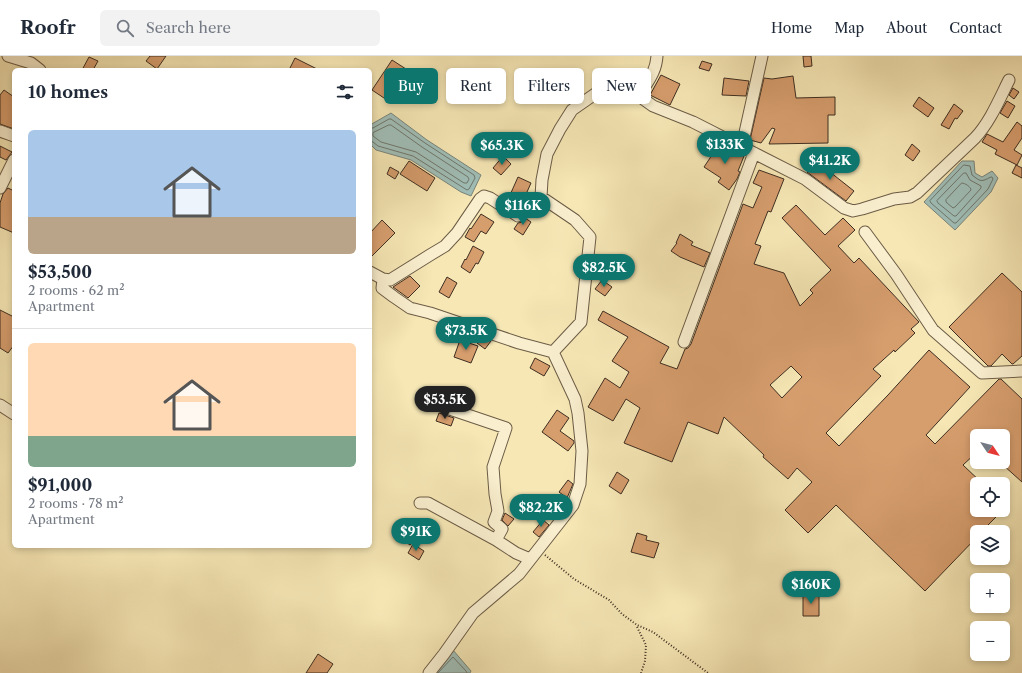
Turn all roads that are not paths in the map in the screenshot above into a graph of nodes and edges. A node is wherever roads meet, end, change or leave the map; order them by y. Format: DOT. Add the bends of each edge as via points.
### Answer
graph roads {
  1 [pos="657,56"];
  2 [pos="762,56"];
  3 [pos="16,57"];
  4 [pos="37,68"];
  5 [pos="651,77"];
  6 [pos="1009,80"];
  7 [pos="592,97"];
  8 [pos="650,104"];
  9 [pos="0,131"];
  10 [pos="12,135"];
  11 [pos="742,146"];
  12 [pos="754,153"];
  13 [pos="12,164"];
  14 [pos="0,188"];
  15 [pos="518,216"];
  16 [pos="865,232"];
  17 [pos="372,273"];
  18 [pos="383,279"];
  19 [pos="684,342"];
  20 [pos="553,352"];
  21 [pos="1022,371"];
  22 [pos="426,399"];
  23 [pos="0,405"];
  24 [pos="12,413"];
  25 [pos="420,503"];
  26 [pos="496,540"];
  27 [pos="530,559"];
  28 [pos="429,673"];
  1 -- 5 [label="street"];
  2 -- 11 [label="street"];
  3 -- 4 [label="street"];
  6 -- 12 [label="street" via="982,131 910,197 894,198 853,211 844,208 805,179"];
  7 -- 20 [label="street" via="572,110 560,129 547,154 542,180 541,197 575,220 590,237 581,322"];
  8 -- 11 [label="street"];
  9 -- 10 [label="street"];
  11 -- 12 [label="street"];
  12 -- 19 [label="street"];
  13 -- 14 [label="street"];
  15 -- 18 [label="street" via="484,196 445,246 390,280"];
  16 -- 21 [label="street" via="933,330 982,373"];
  17 -- 18 [label="street"];
  18 -- 20 [label="street" via="382,288 410,308"];
  20 -- 27 [label="street" via="576,399 582,451 580,484 573,505"];
  22 -- 26 [label="street" via="506,428 493,467 498,511 494,522 502,529"];
  23 -- 24 [label="street"];
  25 -- 26 [label="street" via="428,503"];
  26 -- 27 [label="street"];
  27 -- 28 [label="street" via="519,574 473,613"];
}
